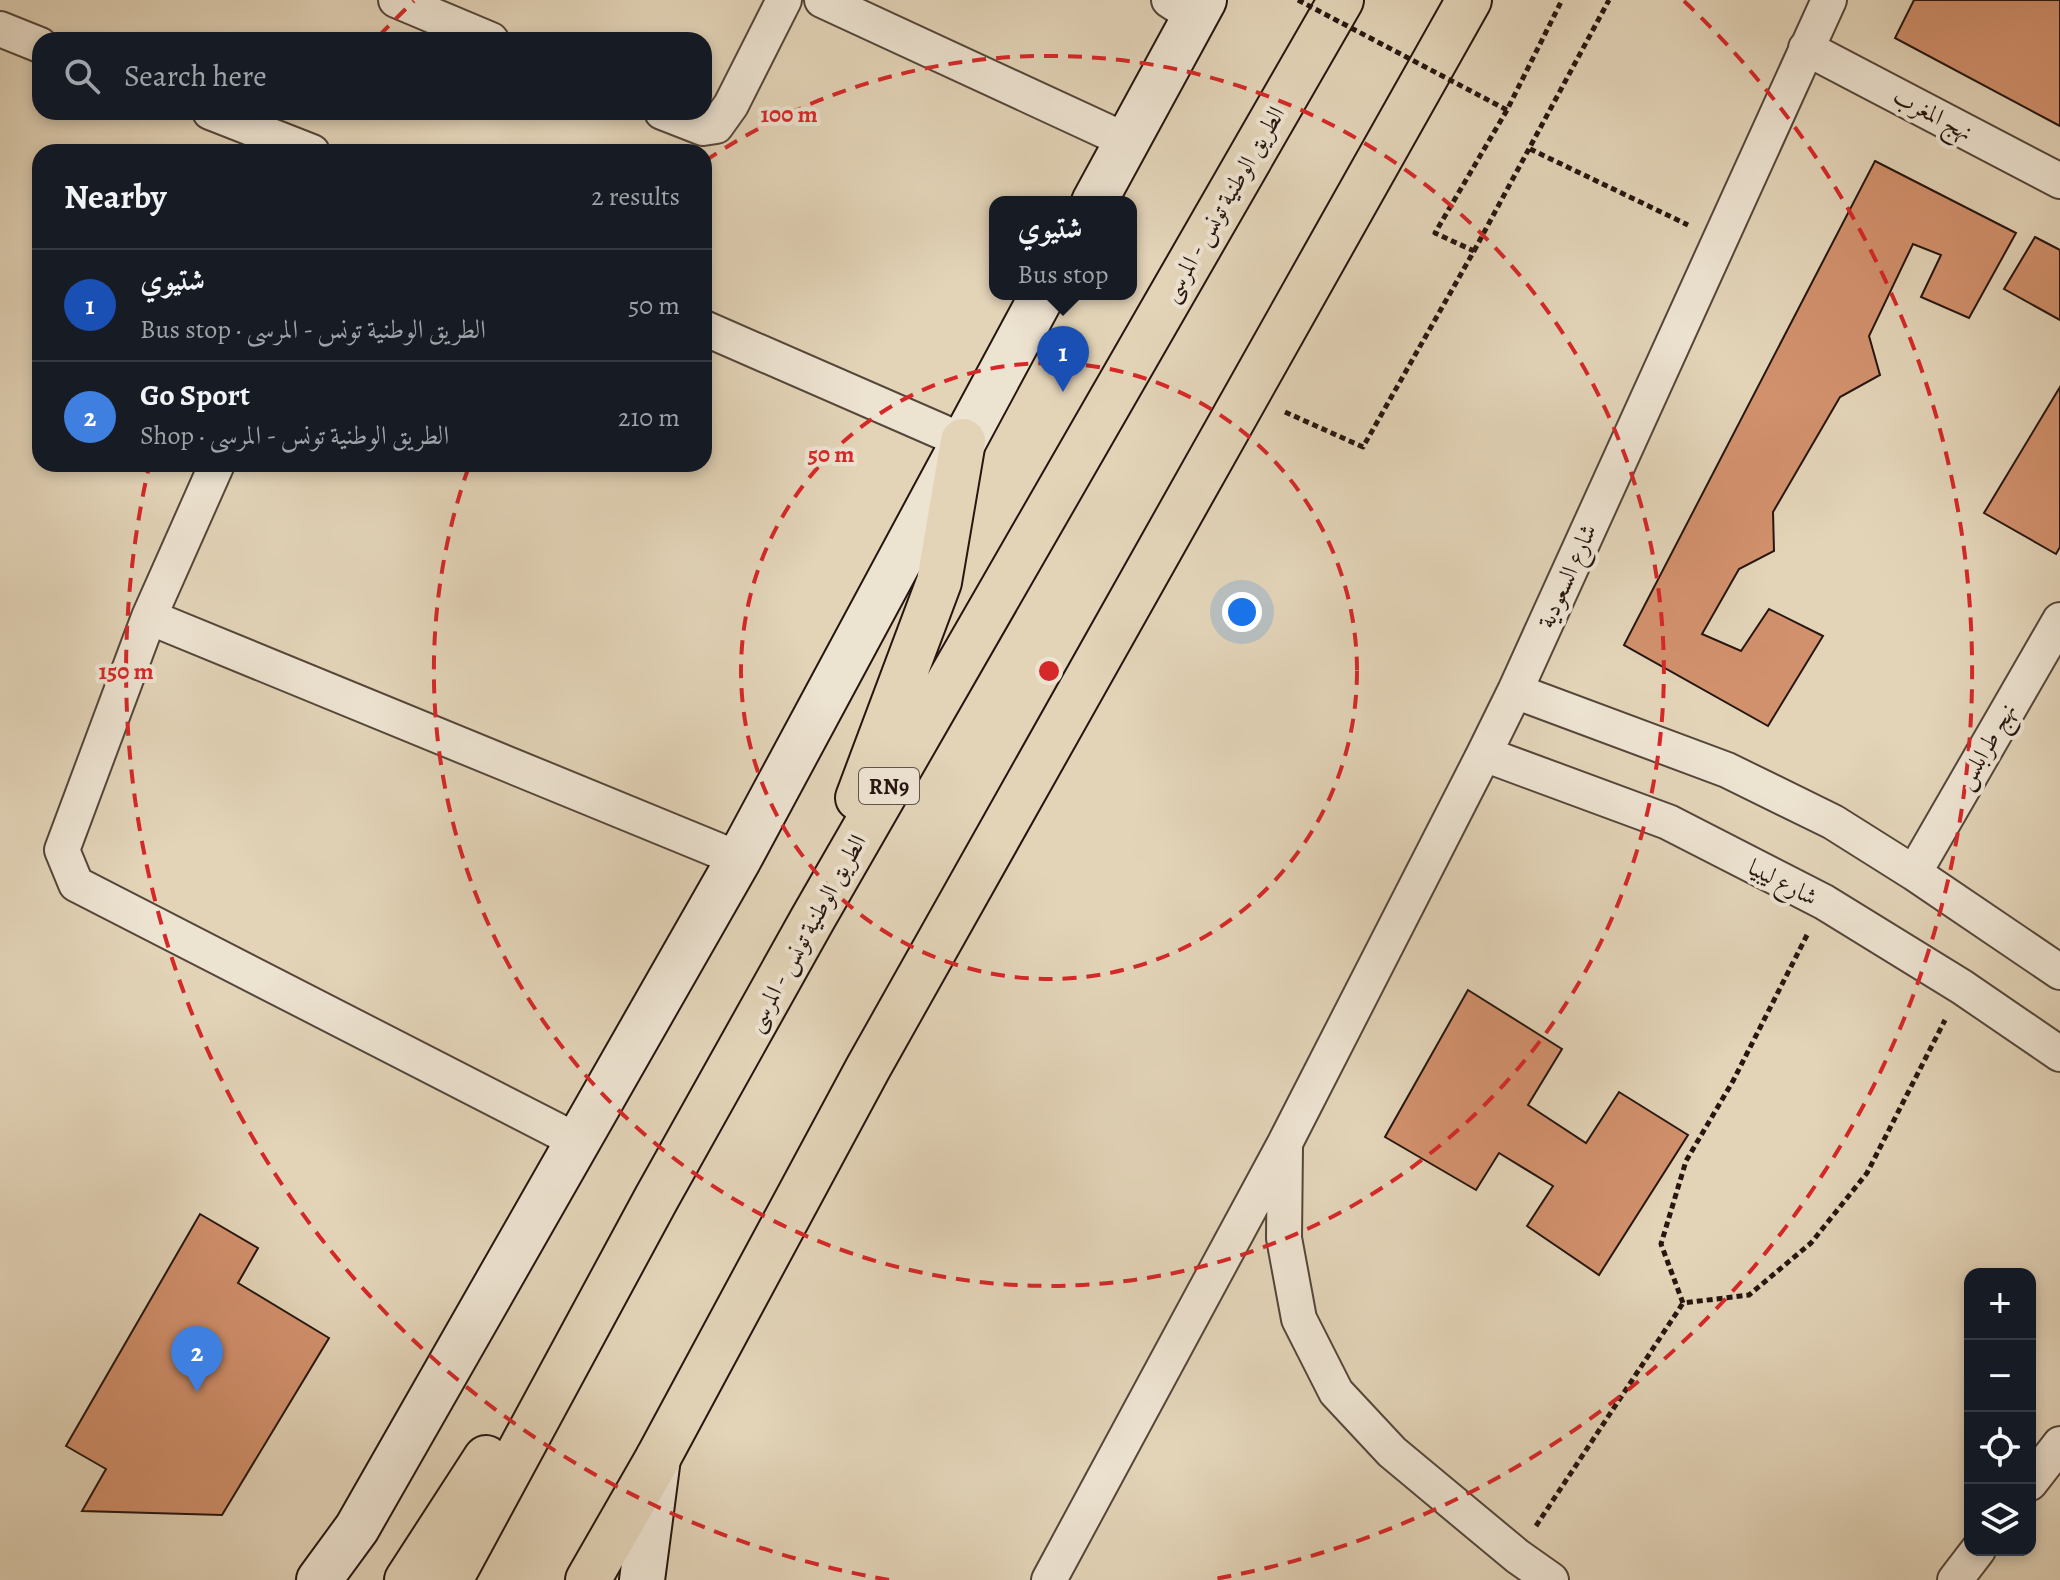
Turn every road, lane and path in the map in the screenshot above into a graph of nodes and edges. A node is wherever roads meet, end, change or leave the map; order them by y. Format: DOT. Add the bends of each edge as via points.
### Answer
graph roads {
  1 [pos="396,0"];
  2 [pos="784,0"];
  3 [pos="822,0"];
  4 [pos="1298,0"];
  5 [pos="1341,0"];
  6 [pos="1469,0"];
  7 [pos="1562,0"];
  8 [pos="1609,0"];
  9 [pos="1829,0"];
  10 [pos="1189,6"];
  11 [pos="0,29"];
  12 [pos="472,32"];
  13 [pos="32,42"];
  14 [pos="1806,48"];
  15 [pos="1507,110"];
  16 [pos="230,120"];
  17 [pos="682,120"];
  18 [pos="1127,141"];
  19 [pos="292,144"];
  20 [pos="1530,149"];
  21 [pos="2060,181"];
  22 [pos="1097,196"];
  23 [pos="1718,240"];
  24 [pos="1474,251"];
  25 [pos="1040,300"];
  26 [pos="712,331"];
  27 [pos="1247,395"];
  28 [pos="963,441"];
  29 [pos="213,472"];
  30 [pos="149,617"];
  31 [pos="2060,620"];
  32 [pos="1515,691"];
  33 [pos="1484,754"];
  34 [pos="739,859"];
  35 [pos="1914,873"];
  36 [pos="1824,902"];
  37 [pos="812,920"];
  38 [pos="2060,972"];
  39 [pos="1962,987"];
  40 [pos="2060,1054"];
  41 [pos="577,1141"];
  42 [pos="1285,1143"];
  43 [pos="656,1199"];
  44 [pos="1683,1303"];
  45 [pos="2060,1444"];
  46 [pos="658,1458"];
  47 [pos="2036,1475"];
  48 [pos="1973,1556"];
  49 [pos="1509,1568"];
  50 [pos="319,1580"];
  51 [pos="407,1580"];
  52 [pos="450,1580"];
  53 [pos="588,1580"];
  54 [pos="642,1580"];
  55 [pos="1049,1580"];
  56 [pos="1551,1580"];
  57 [pos="1955,1580"];
  1 -- 12 [label="street"];
  2 -- 17 [label="street" via="716,126 703,128"];
  3 -- 18 [label="street"];
  4 -- 15 [label="path, bridge"];
  5 -- 37 [label="highway, الطريق الوطنية تونس - المرسى / RN9"];
  6 -- 27 [label="highway"];
  7 -- 15 [label="path"];
  8 -- 20 [label="path"];
  9 -- 14 [label="street, شارع السعودية"];
  10 -- 18 [label="street"];
  11 -- 13 [label="street"];
  14 -- 21 [label="street, نهج المغرب"];
  14 -- 23 [label="street, شارع السعودية"];
  15 -- 24 [label="path" via="1435,233"];
  16 -- 19 [label="street"];
  18 -- 22 [label="street"];
  20 -- 23 [label="path"];
  20 -- 24 [label="path"];
  23 -- 32 [label="street, شارع السعودية"];
  24 -- 27 [label="path" via="1363,447"];
  25 -- 28 [label="street"];
  26 -- 28 [label="street"];
  27 -- 46 [label="highway" via="868,1068"];
  28 -- 34 [label="street"];
  28 -- 37 [label="highway" via="939,582"];
  29 -- 30 [label="street"];
  30 -- 34 [label="street"];
  30 -- 41 [label="street" via="62,850 76,884"];
  31 -- 35 [label="street, نهج طرابلس"];
  32 -- 33 [label="street, شارع السعودية"];
  32 -- 35 [label="street" via="1727,770 1833,822"];
  33 -- 36 [label="street, شارع ليبيا" via="1668,822"];
  33 -- 42 [label="street, شارع السعودية"];
  34 -- 41 [label="street"];
  35 -- 38 [label="street"];
  36 -- 39 [label="street, شارع ليبيا"];
  36 -- 44 [label="path" via="1686,1161 1661,1244"];
  37 -- 43 [label="highway, الطريق الوطنية تونس - المرسى / RN9"];
  39 -- 40 [label="street, شارع ليبيا"];
  39 -- 44 [label="path" via="1867,1173 1811,1243 1749,1295"];
  41 -- 50 [label="street" via="357,1528"];
  42 -- 49 [label="street" via="1284,1238 1299,1319 1336,1392"];
  42 -- 55 [label="street, شارع السعودية"];
  43 -- 51 [label="highway"];
  43 -- 52 [label="highway, الطريق الوطنية تونس - المرسى / RN9"];
  44 -- 49 [label="path"];
  45 -- 47 [label="street"];
  46 -- 53 [label="highway"];
  46 -- 54 [label="street"];
  48 -- 57 [label="street"];
  49 -- 56 [label="street"];
}
